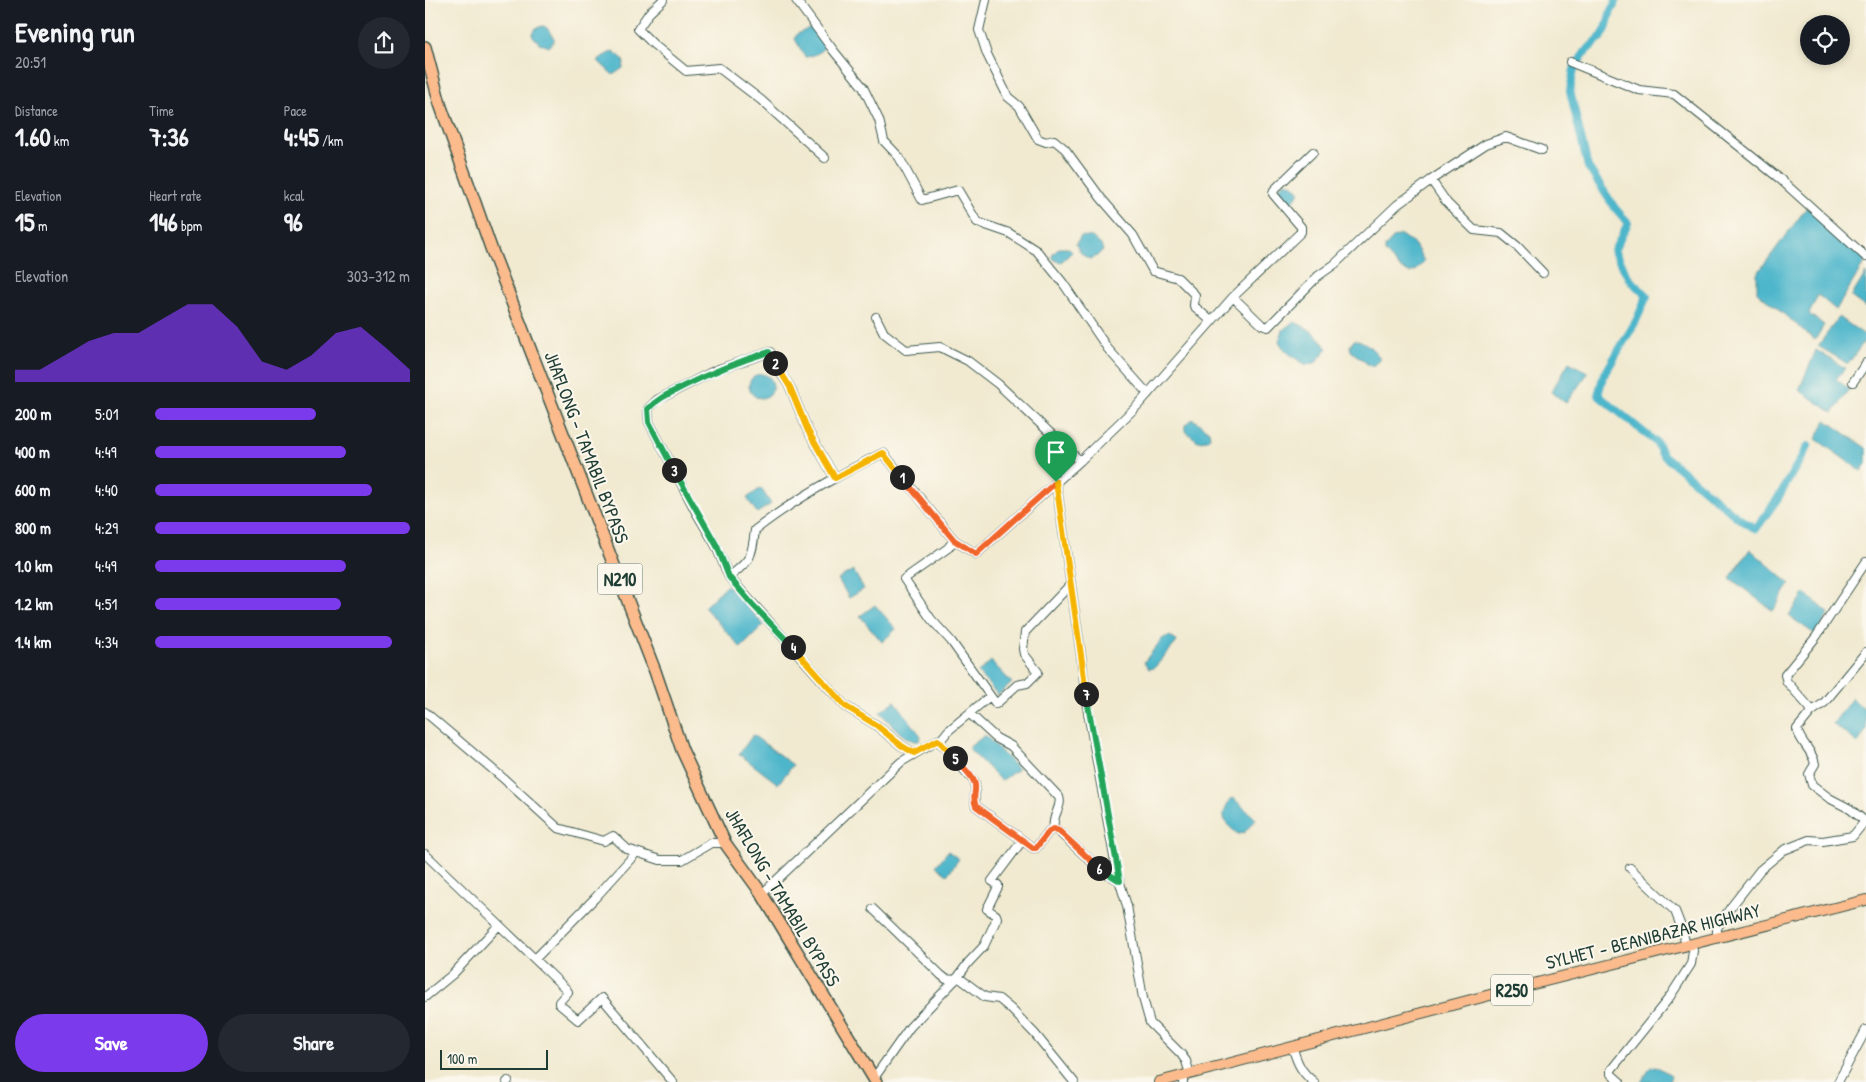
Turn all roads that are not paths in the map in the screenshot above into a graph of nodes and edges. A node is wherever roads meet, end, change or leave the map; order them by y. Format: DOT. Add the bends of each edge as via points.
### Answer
graph roads {
  1 [pos="663,0"];
  2 [pos="796,0"];
  3 [pos="986,0"];
  4 [pos="425,48"];
  5 [pos="1570,62"];
  6 [pos="1542,150"];
  7 [pos="1313,152"];
  8 [pos="825,158"];
  9 [pos="1431,180"];
  10 [pos="1866,257"];
  11 [pos="1543,273"];
  12 [pos="1233,297"];
  13 [pos="877,318"];
  14 [pos="1211,321"];
  15 [pos="1866,362"];
  16 [pos="1853,382"];
  17 [pos="1147,394"];
  18 [pos="1080,461"];
  19 [pos="835,478"];
  20 [pos="1056,482"];
  21 [pos="954,540"];
  22 [pos="1866,562"];
  23 [pos="729,577"];
  24 [pos="1071,584"];
  25 [pos="1866,652"];
  26 [pos="990,696"];
  27 [pos="425,712"];
  28 [pos="1811,712"];
  29 [pos="970,714"];
  30 [pos="941,741"];
  31 [pos="914,753"];
  32 [pos="1865,822"];
  33 [pos="1054,829"];
  34 [pos="1022,840"];
  35 [pos="725,843"];
  36 [pos="636,853"];
  37 [pos="425,854"];
  38 [pos="1629,868"];
  39 [pos="1120,881"];
  40 [pos="761,894"];
  41 [pos="1866,900"];
  42 [pos="1866,906"];
  43 [pos="873,909"];
  44 [pos="499,925"];
  45 [pos="1717,938"];
  46 [pos="1689,948"];
  47 [pos="535,959"];
  48 [pos="957,978"];
  49 [pos="425,997"];
  50 [pos="1866,1030"];
  51 [pos="1294,1052"];
  52 [pos="875,1080"];
  53 [pos="1184,1080"];
  54 [pos="673,1082"];
  55 [pos="1074,1082"];
  56 [pos="1159,1082"];
  57 [pos="1314,1082"];
  58 [pos="1620,1082"];
  59 [pos="1838,1082"];
  1 -- 8 [label="street" via="638,29 653,44 687,71 719,68 761,100"];
  2 -- 17 [label="street" via="863,87 879,120 884,141 899,157 922,200 959,190 977,222 1009,233 1037,251 1108,349"];
  3 -- 14 [label="street" via="979,30 987,54 1008,97 1019,106 1037,139 1045,142 1054,140 1065,149 1133,235 1153,271 1178,278 1195,295 1194,306"];
  4 -- 35 [label="highway, JHAFLONG - TAMABIL BYPASS / N210" via="440,104 491,248 683,750"];
  5 -- 10 [label="street" via="1639,90 1674,94 1780,179"];
  6 -- 9 [label="street" via="1506,137 1486,144"];
  7 -- 12 [label="street" via="1273,194 1301,227 1301,232"];
  9 -- 11 [label="street" via="1447,203 1474,230 1501,233"];
  9 -- 12 [label="street" via="1397,205 1318,276 1271,326 1262,325"];
  12 -- 14 [label="street"];
  13 -- 18 [label="street" via="884,333 906,350 940,347 968,361 998,384"];
  14 -- 17 [label="street"];
  15 -- 16 [label="street"];
  17 -- 18 [label="street"];
  18 -- 20 [label="street"];
  19 -- 21 [label="street" via="883,453"];
  19 -- 23 [label="street" via="781,510 755,530 747,563"];
  19 -- 23 [label="street" via="769,352 716,370 657,400 648,409 649,422 717,546"];
  20 -- 21 [label="street" via="976,554"];
  20 -- 24 [label="street"];
  21 -- 26 [label="street" via="948,548 904,579"];
  22 -- 28 [label="street" via="1816,637 1785,676"];
  23 -- 31 [label="street" via="845,706"];
  24 -- 26 [label="street" via="1025,632 1023,649 1037,672 1027,683 1017,684 996,704"];
  24 -- 39 [label="street" via="1086,701"];
  25 -- 28 [label="street" via="1824,703"];
  26 -- 29 [label="street"];
  27 -- 36 [label="street" via="558,828 604,841 613,836"];
  28 -- 32 [label="street" via="1797,729 1813,754 1815,764 1809,774 1812,786"];
  29 -- 30 [label="street" via="948,731"];
  29 -- 33 [label="street" via="996,738 1011,746 1059,797"];
  30 -- 31 [label="street" via="931,742"];
  30 -- 34 [label="street" via="974,781 976,806"];
  31 -- 40 [label="street"];
  32 -- 45 [label="street" via="1853,836 1809,840 1784,850 1761,870 1731,907 1717,928"];
  33 -- 34 [label="street" via="1036,848"];
  33 -- 39 [label="street" via="1102,871"];
  34 -- 48 [label="street" via="992,881 998,887 987,909 997,918 989,938"];
  35 -- 36 [label="street" via="711,843 682,860 660,860"];
  35 -- 40 [label="highway, JHAFLONG - TAMABIL BYPASS / N210"];
  36 -- 47 [label="street"];
  37 -- 44 [label="street"];
  38 -- 46 [label="street" via="1675,911"];
  39 -- 53 [label="street" via="1150,1023 1186,1061"];
  40 -- 52 [label="highway, JHAFLONG - TAMABIL BYPASS / N210"];
  41 -- 45 [label="main road, SYLHET - BEANIBAZAR HIGHWAY / R250"];
  42 -- 46 [label="main road, SYLHET - BEANIBAZAR HIGHWAY / R250"];
  43 -- 48 [label="street" via="941,975"];
  44 -- 47 [label="street"];
  44 -- 49 [label="street" via="453,974"];
  45 -- 46 [label="main road, SYLHET - BEANIBAZAR HIGHWAY / R250"];
  46 -- 51 [label="main road, SYLHET - BEANIBAZAR HIGHWAY / R250"];
  46 -- 53 [label="main road, SYLHET - BEANIBAZAR HIGHWAY / R250"];
  46 -- 58 [label="street" via="1691,964 1669,998 1611,1070"];
  47 -- 54 [label="street" via="568,992 559,1004 575,1019 578,1020 602,998"];
  48 -- 52 [label="street" via="910,1027"];
  48 -- 55 [label="street" via="985,997 999,999 1011,1009"];
  50 -- 59 [label="street"];
  51 -- 53 [label="main road, SYLHET - BEANIBAZAR HIGHWAY / R250"];
  51 -- 57 [label="street" via="1299,1066"];
  53 -- 56 [label="main road, SYLHET - BEANIBAZAR HIGHWAY / R250"];
}
